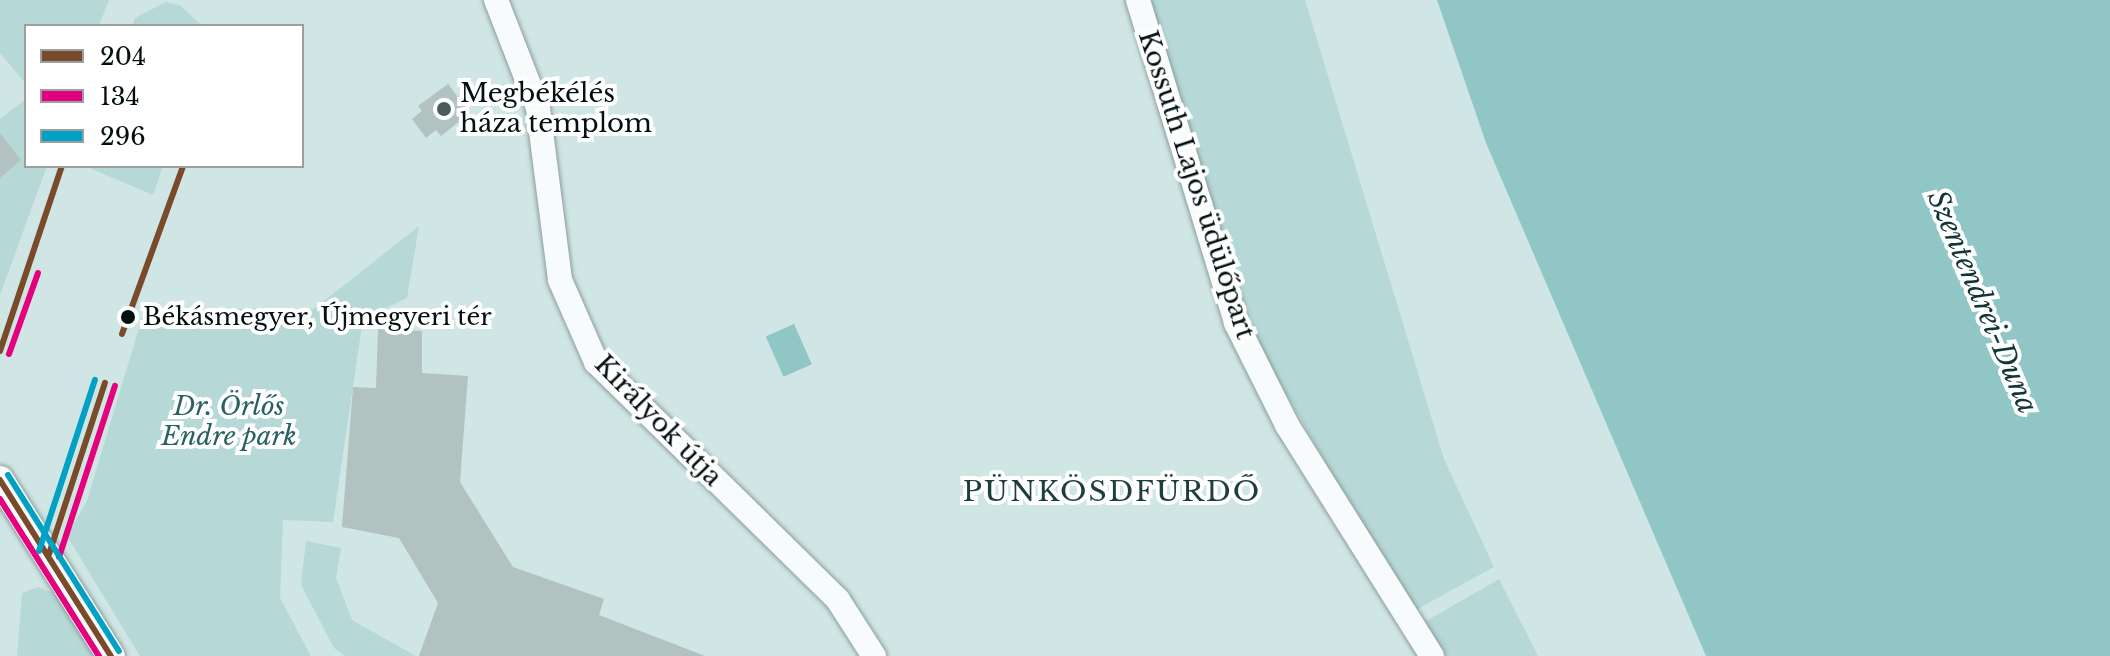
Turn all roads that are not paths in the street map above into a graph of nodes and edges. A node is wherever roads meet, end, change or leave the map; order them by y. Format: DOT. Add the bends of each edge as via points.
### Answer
graph roads {
  1 [pos="496,0"];
  2 [pos="1138,0"];
  3 [pos="0,480"];
  4 [pos="111,656"];
  5 [pos="874,656"];
  6 [pos="1432,656"];
  1 -- 5 [label="street, Királyok útja" via="538,108 560,280 596,362 838,600"];
  2 -- 6 [label="street, Kossuth Lajos üdülőpart" via="1236,323 1287,425"];
  3 -- 4 [label="street"];
}
